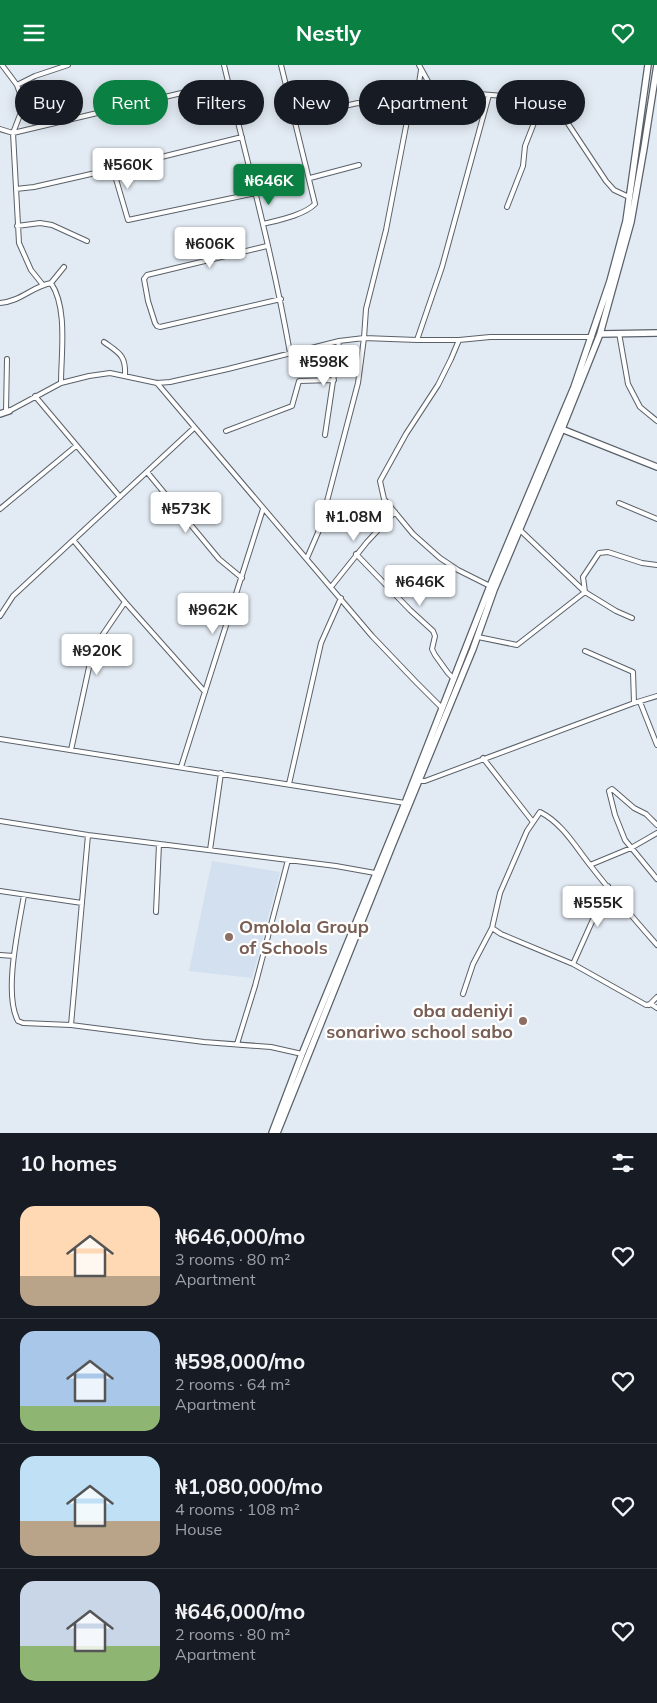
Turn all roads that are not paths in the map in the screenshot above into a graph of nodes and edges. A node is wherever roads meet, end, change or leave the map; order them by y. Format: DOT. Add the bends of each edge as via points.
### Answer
graph roads {
  1 [pos="2,65"];
  2 [pos="68,65"];
  3 [pos="224,65"];
  4 [pos="281,65"];
  5 [pos="419,65"];
  6 [pos="648,65"];
  7 [pos="657,65"];
  8 [pos="421,70"];
  9 [pos="27,80"];
  10 [pos="228,80"];
  11 [pos="285,80"];
  12 [pos="15,82"];
  13 [pos="178,94"];
  14 [pos="489,95"];
  15 [pos="496,96"];
  16 [pos="16,125"];
  17 [pos="239,125"];
  18 [pos="296,125"];
  19 [pos="533,125"];
  20 [pos="569,125"];
  21 [pos="0,129"];
  22 [pos="13,133"];
  23 [pos="242,137"];
  24 [pos="360,165"];
  25 [pos="113,169"];
  26 [pos="310,178"];
  27 [pos="16,189"];
  28 [pos="256,193"];
  29 [pos="629,197"];
  30 [pos="507,207"];
  31 [pos="263,224"];
  32 [pos="17,226"];
  33 [pos="87,241"];
  34 [pos="267,246"];
  35 [pos="64,267"];
  36 [pos="52,283"];
  37 [pos="43,285"];
  38 [pos="281,299"];
  39 [pos="0,303"];
  40 [pos="619,333"];
  41 [pos="657,333"];
  42 [pos="600,334"];
  43 [pos="592,337"];
  44 [pos="364,338"];
  45 [pos="417,340"];
  46 [pos="459,340"];
  47 [pos="104,341"];
  48 [pos="339,341"];
  49 [pos="290,353"];
  50 [pos="7,359"];
  51 [pos="125,375"];
  52 [pos="334,380"];
  53 [pos="61,383"];
  54 [pos="157,383"];
  55 [pos="36,396"];
  56 [pos="3,413"];
  57 [pos="657,421"];
  58 [pos="194,428"];
  59 [pos="560,428"];
  60 [pos="226,431"];
  61 [pos="325,435"];
  62 [pos="76,447"];
  63 [pos="657,467"];
  64 [pos="147,472"];
  65 [pos="120,497"];
  66 [pos="619,503"];
  67 [pos="0,509"];
  68 [pos="263,509"];
  69 [pos="395,512"];
  70 [pos="657,519"];
  71 [pos="520,529"];
  72 [pos="74,541"];
  73 [pos="356,554"];
  74 [pos="307,558"];
  75 [pos="657,565"];
  76 [pos="242,578"];
  77 [pos="490,586"];
  78 [pos="330,587"];
  79 [pos="585,593"];
  80 [pos="341,598"];
  81 [pos="125,602"];
  82 [pos="0,616"];
  83 [pos="632,618"];
  84 [pos="478,637"];
  85 [pos="585,651"];
  86 [pos="454,679"];
  87 [pos="205,692"];
  88 [pos="657,696"];
  89 [pos="640,702"];
  90 [pos="634,703"];
  91 [pos="442,708"];
  92 [pos="0,739"];
  93 [pos="657,745"];
  94 [pos="71,750"];
  95 [pos="483,759"];
  96 [pos="181,767"];
  97 [pos="222,773"];
  98 [pos="419,781"];
  99 [pos="289,784"];
  100 [pos="407,803"];
  101 [pos="0,821"];
  102 [pos="533,822"];
  103 [pos="657,825"];
  104 [pos="657,833"];
  105 [pos="88,835"];
  106 [pos="159,844"];
  107 [pos="631,848"];
  108 [pos="210,850"];
  109 [pos="288,860"];
  110 [pos="590,865"];
  111 [pos="375,873"];
  112 [pos="657,879"];
  113 [pos="608,886"];
  114 [pos="0,891"];
  115 [pos="24,895"];
  116 [pos="82,903"];
  117 [pos="156,912"];
  118 [pos="492,928"];
  119 [pos="657,945"];
  120 [pos="0,955"];
  121 [pos="14,956"];
  122 [pos="574,964"];
  123 [pos="463,994"];
  124 [pos="657,997"];
  125 [pos="649,1005"];
  126 [pos="657,1008"];
  127 [pos="70,1025"];
  128 [pos="237,1044"];
  129 [pos="302,1054"];
  130 [pos="272,1133"];
  131 [pos="277,1133"];
  1 -- 12 [label="street"];
  2 -- 9 [label="street"];
  3 -- 10 [label="street"];
  4 -- 11 [label="street"];
  5 -- 8 [label="street"];
  6 -- 29 [label="main road"];
  7 -- 42 [label="main road" via="631,222"];
  8 -- 14 [label="street" via="430,85 442,91"];
  8 -- 44 [label="street" via="366,309"];
  13 -- 22 [label="street"];
  14 -- 15 [label="street"];
  14 -- 45 [label="street" via="442,267"];
  16 -- 22 [label="street"];
  17 -- 23 [label="street"];
  18 -- 26 [label="street"];
  19 -- 30 [label="street"];
  20 -- 29 [label="street" via="606,181 614,190"];
  21 -- 22 [label="street"];
  22 -- 27 [label="street"];
  23 -- 25 [label="street"];
  23 -- 28 [label="street"];
  24 -- 26 [label="street"];
  25 -- 27 [label="street"];
  25 -- 28 [label="street" via="128,221"];
  26 -- 31 [label="street" via="315,204 291,216"];
  27 -- 32 [label="street"];
  28 -- 31 [label="street"];
  29 -- 43 [label="main road" via="626,221"];
  31 -- 34 [label="street"];
  32 -- 33 [label="street" via="52,225"];
  32 -- 37 [label="street" via="26,261"];
  34 -- 38 [label="street"];
  34 -- 38 [label="street" via="147,275 144,279 148,301 155,323 160,327"];
  35 -- 36 [label="street"];
  36 -- 37 [label="street"];
  36 -- 53 [label="street" via="57,293 62,326"];
  37 -- 39 [label="street" via="15,300"];
  38 -- 49 [label="street"];
  40 -- 41 [label="main road"];
  40 -- 42 [label="main road"];
  40 -- 57 [label="street" via="628,384 640,407"];
  42 -- 59 [label="main road"];
  43 -- 46 [label="street"];
  43 -- 59 [label="main road"];
  44 -- 45 [label="street"];
  44 -- 48 [label="street"];
  44 -- 74 [label="street" via="348,425 320,528"];
  45 -- 46 [label="street"];
  46 -- 69 [label="street" via="438,385 381,478 384,499"];
  47 -- 51 [label="street" via="124,358"];
  48 -- 49 [label="street"];
  48 -- 52 [label="street"];
  49 -- 54 [label="street" via="182,380"];
  50 -- 56 [label="street"];
  51 -- 53 [label="street" via="100,374"];
  51 -- 54 [label="street"];
  52 -- 60 [label="street" via="299,381 292,406"];
  52 -- 61 [label="street"];
  53 -- 55 [label="street"];
  54 -- 58 [label="street"];
  55 -- 56 [label="street"];
  55 -- 62 [label="street"];
  58 -- 64 [label="street"];
  58 -- 68 [label="street"];
  59 -- 63 [label="main road"];
  59 -- 71 [label="main road"];
  59 -- 77 [label="main road"];
  62 -- 65 [label="street"];
  62 -- 67 [label="street"];
  64 -- 65 [label="street"];
  64 -- 76 [label="street" via="219,559"];
  65 -- 72 [label="street"];
  66 -- 70 [label="street"];
  68 -- 74 [label="street"];
  68 -- 76 [label="street"];
  69 -- 73 [label="street"];
  69 -- 77 [label="street" via="440,558"];
  71 -- 79 [label="street"];
  71 -- 84 [label="main road"];
  72 -- 81 [label="street"];
  72 -- 82 [label="street" via="13,596"];
  73 -- 78 [label="street"];
  73 -- 86 [label="street" via="433,631 432,649"];
  74 -- 78 [label="street"];
  75 -- 79 [label="street" via="608,552 599,553 583,577"];
  76 -- 87 [label="street"];
  77 -- 86 [label="main road"];
  78 -- 80 [label="street"];
  79 -- 83 [label="street"];
  79 -- 84 [label="street" via="517,645"];
  80 -- 91 [label="street" via="372,636"];
  80 -- 99 [label="street" via="321,643"];
  81 -- 87 [label="street"];
  81 -- 94 [label="street" via="93,649"];
  84 -- 98 [label="main road"];
  85 -- 90 [label="street" via="633,672"];
  86 -- 91 [label="main road"];
  87 -- 96 [label="street"];
  88 -- 89 [label="street"];
  89 -- 90 [label="street"];
  89 -- 93 [label="street"];
  90 -- 95 [label="street"];
  91 -- 100 [label="main road"];
  92 -- 94 [label="street"];
  94 -- 96 [label="street"];
  95 -- 98 [label="street"];
  95 -- 102 [label="street"];
  96 -- 97 [label="street"];
  97 -- 99 [label="street"];
  97 -- 108 [label="street"];
  98 -- 100 [label="main road"];
  99 -- 100 [label="street"];
  100 -- 111 [label="main road"];
  100 -- 131 [label="main road"];
  101 -- 105 [label="street"];
  102 -- 110 [label="street" via="540,811 551,817"];
  102 -- 118 [label="street" via="500,893"];
  103 -- 107 [label="street" via="612,789 609,791"];
  104 -- 107 [label="street"];
  105 -- 106 [label="street"];
  105 -- 116 [label="street"];
  106 -- 108 [label="street"];
  106 -- 117 [label="street"];
  107 -- 110 [label="street"];
  107 -- 112 [label="street"];
  108 -- 109 [label="street"];
  109 -- 111 [label="street"];
  109 -- 128 [label="street"];
  110 -- 113 [label="street"];
  111 -- 129 [label="main road"];
  113 -- 119 [label="street"];
  113 -- 122 [label="street"];
  114 -- 115 [label="street"];
  115 -- 116 [label="street"];
  115 -- 121 [label="street"];
  116 -- 127 [label="street"];
  118 -- 122 [label="street"];
  118 -- 123 [label="street" via="473,964"];
  120 -- 121 [label="street"];
  121 -- 127 [label="street" via="12,1000 18,1021"];
  122 -- 125 [label="street"];
  124 -- 125 [label="street"];
  125 -- 126 [label="street"];
  127 -- 128 [label="street"];
  128 -- 129 [label="street"];
  129 -- 130 [label="main road"];
}
